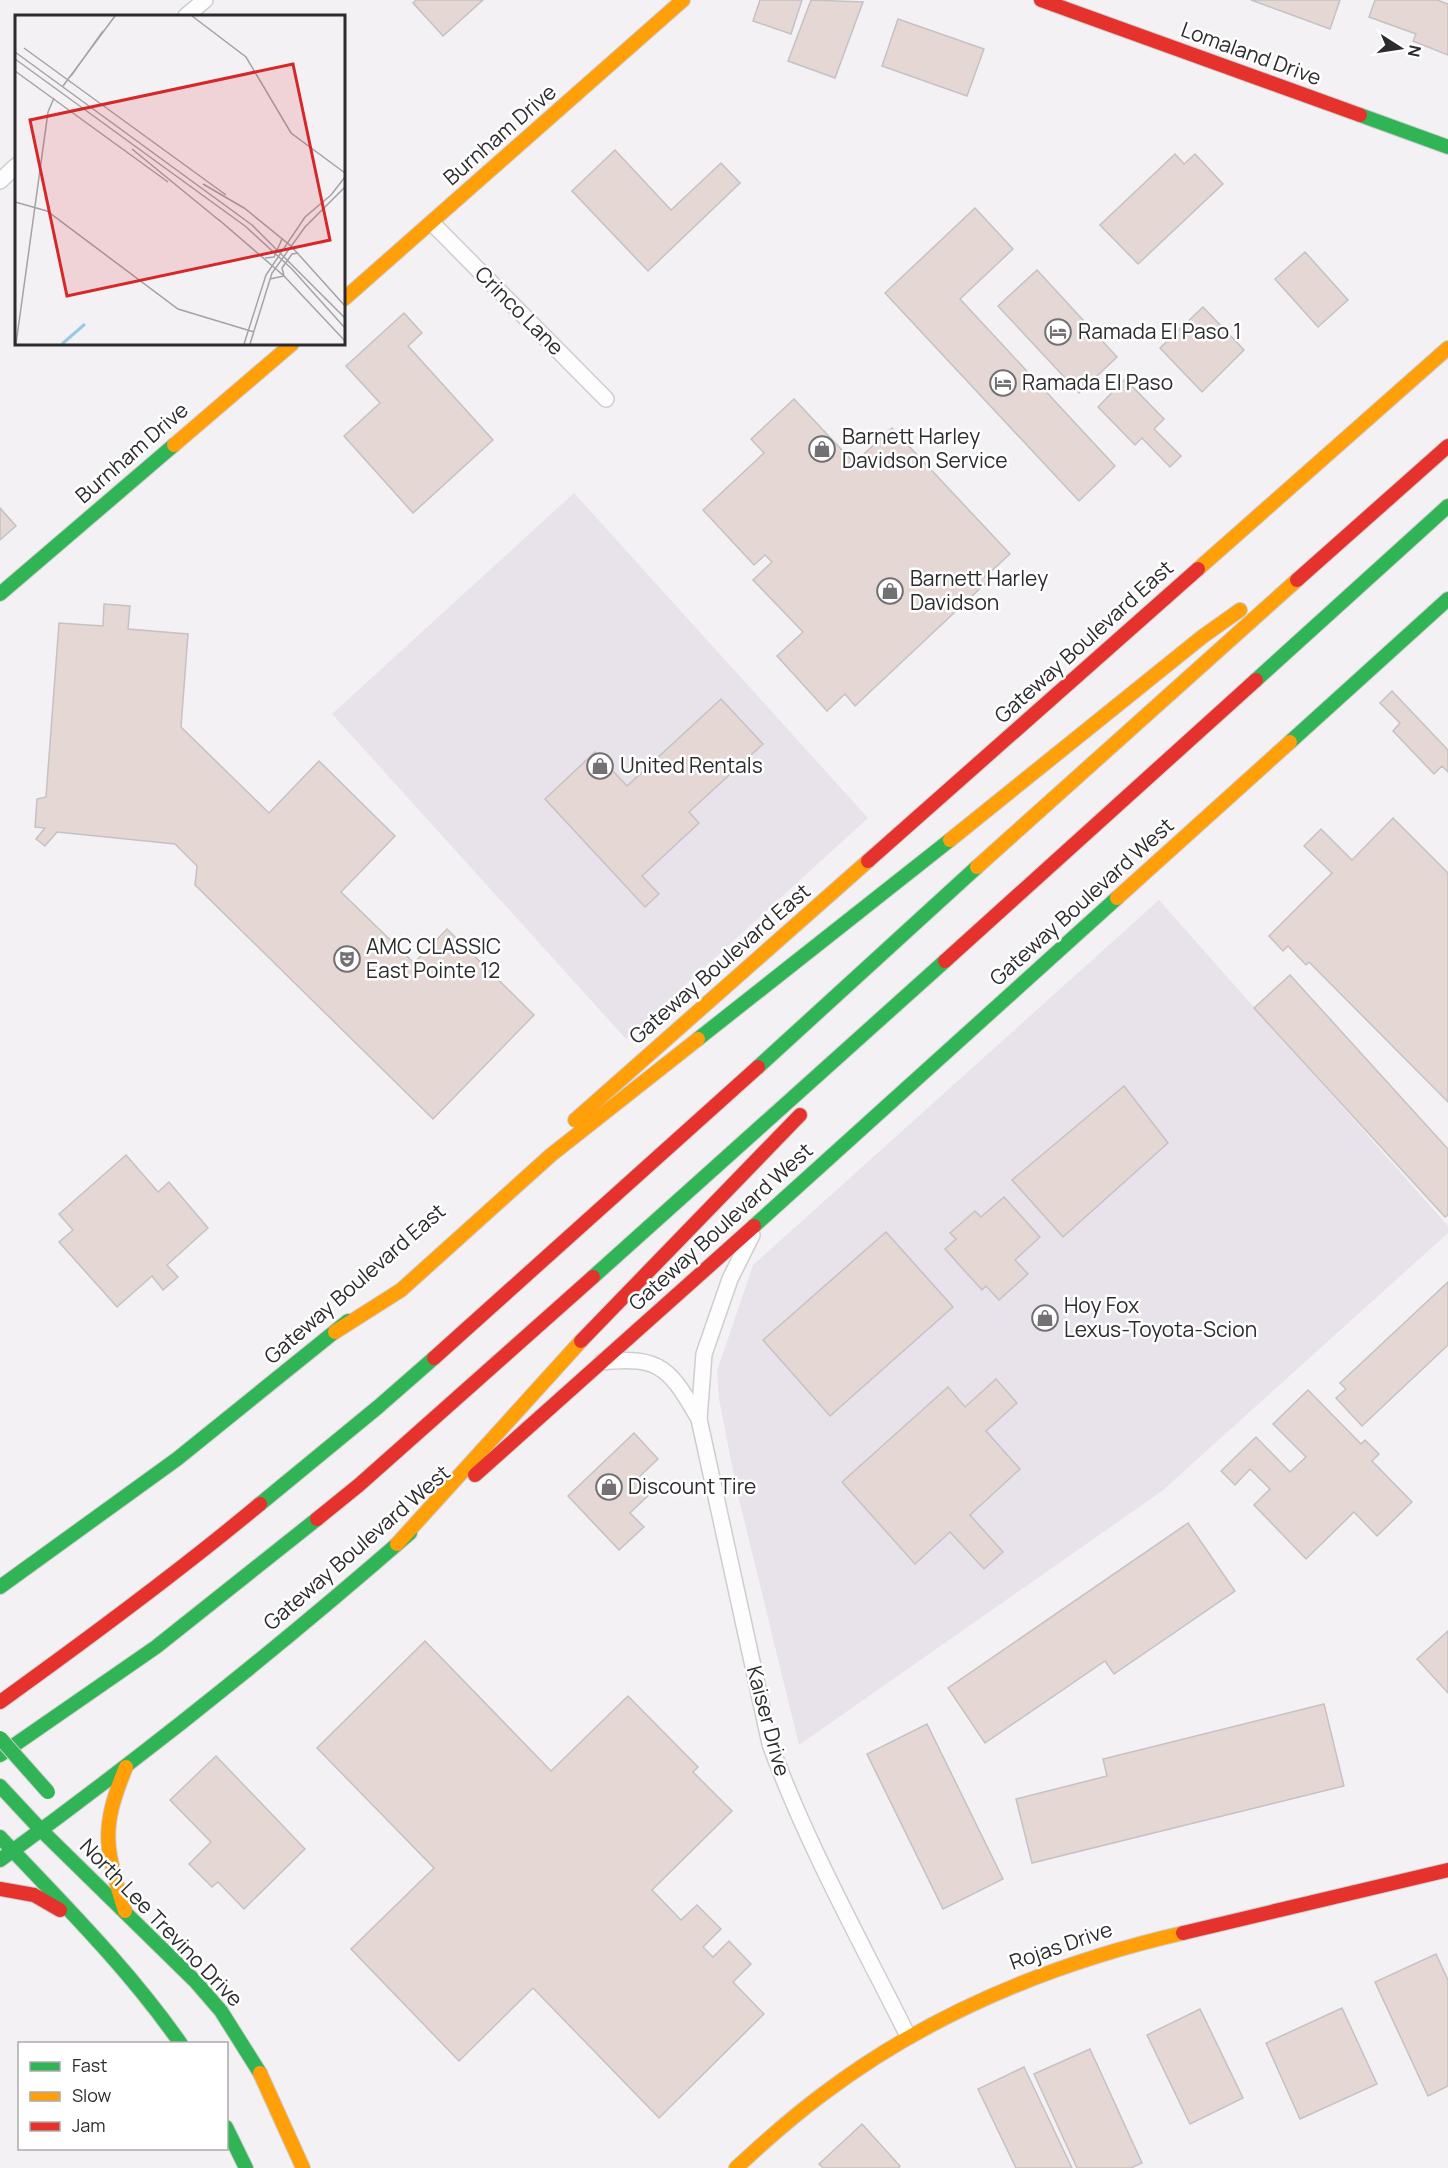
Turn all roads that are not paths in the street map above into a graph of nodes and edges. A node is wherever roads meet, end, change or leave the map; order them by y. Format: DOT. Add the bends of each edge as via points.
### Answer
graph roads {
  1 [pos="205,0"];
  2 [pos="683,0"];
  3 [pos="1041,0"];
  4 [pos="187,15"];
  5 [pos="1448,147"];
  6 [pos="15,167"];
  7 [pos="0,181"];
  8 [pos="432,223"];
  9 [pos="345,298"];
  10 [pos="291,345"];
  11 [pos="1448,348"];
  12 [pos="606,399"];
  13 [pos="1448,446"];
  14 [pos="1448,506"];
  15 [pos="1346,537"];
  16 [pos="0,594"];
  17 [pos="1448,599"];
  18 [pos="1053,865"];
  19 [pos="1011,919"];
  20 [pos="808,1107"];
  21 [pos="757,1224"];
  22 [pos="335,1332"];
  23 [pos="599,1362"];
  24 [pos="699,1419"];
  25 [pos="397,1544"];
  26 [pos="0,1587"];
  27 [pos="0,1702"];
  28 [pos="0,1738"];
  29 [pos="0,1755"];
  30 [pos="126,1766"];
  31 [pos="0,1786"];
  32 [pos="94,1791"];
  33 [pos="42,1831"];
  34 [pos="0,1837"];
  35 [pos="14,1852"];
  36 [pos="0,1860"];
  37 [pos="1448,1870"];
  38 [pos="0,1889"];
  39 [pos="125,1913"];
  40 [pos="94,1936"];
  41 [pos="908,2036"];
  42 [pos="180,2042"];
  43 [pos="228,2131"];
  44 [pos="246,2168"];
  45 [pos="303,2168"];
  46 [pos="736,2168"];
  1 -- 4 [label="street"];
  2 -- 8 [label="main road, Burnham Drive"];
  3 -- 5 [label="main road, Lomaland Drive"];
  6 -- 7 [label="street"];
  8 -- 9 [label="main road, Burnham Drive"];
  8 -- 12 [label="street, Crinco Lane"];
  10 -- 16 [label="main road, Burnham Drive"];
  11 -- 22 [label="main road, Gateway Boulevard East"];
  13 -- 15 [label="main road"];
  14 -- 18 [label="main road"];
  15 -- 22 [label="main road" via="1202,637 560,1148 401,1290"];
  15 -- 27 [label="main road" via="378,1407 181,1569"];
  17 -- 21 [label="main road, Gateway Boulevard West"];
  18 -- 19 [label="main road"];
  18 -- 29 [label="main road" via="359,1485 156,1647"];
  20 -- 25 [label="main road" via="585,1336"];
  21 -- 23 [label="main road, Gateway Boulevard West"];
  21 -- 24 [label="street, Kaiser Drive" via="730,1279 704,1354"];
  22 -- 26 [label="main road, Gateway Boulevard East" via="177,1459"];
  23 -- 24 [label="street, Kaiser Drive" via="629,1359 659,1368 680,1387"];
  23 -- 25 [label="main road, Gateway Boulevard West"];
  24 -- 41 [label="street, Kaiser Drive" via="770,1744 804,1829"];
  25 -- 30 [label="main road, Gateway Boulevard West" via="306,1623"];
  28 -- 32 [label="main road, bridge" via="57,1794"];
  30 -- 32 [label="main road, Gateway Boulevard West"];
  30 -- 39 [label="main road" via="110,1808 106,1837"];
  31 -- 33 [label="main road, North Lee Trevino Drive"];
  32 -- 33 [label="main road, Gateway Boulevard West"];
  33 -- 35 [label="main road, Gateway Boulevard West"];
  33 -- 39 [label="main road, North Lee Trevino Drive"];
  34 -- 35 [label="main road"];
  35 -- 36 [label="main road, Gateway Boulevard West"];
  35 -- 40 [label="main road"];
  37 -- 41 [label="main road, Rojas Drive" via="1081,1958 965,2006"];
  38 -- 40 [label="main road" via="34,1895"];
  39 -- 45 [label="main road, North Lee Trevino Drive" via="195,1981 241,2038"];
  40 -- 42 [label="main road"];
  41 -- 46 [label="main road, Rojas Drive" via="839,2080"];
  43 -- 44 [label="main road"];
}
